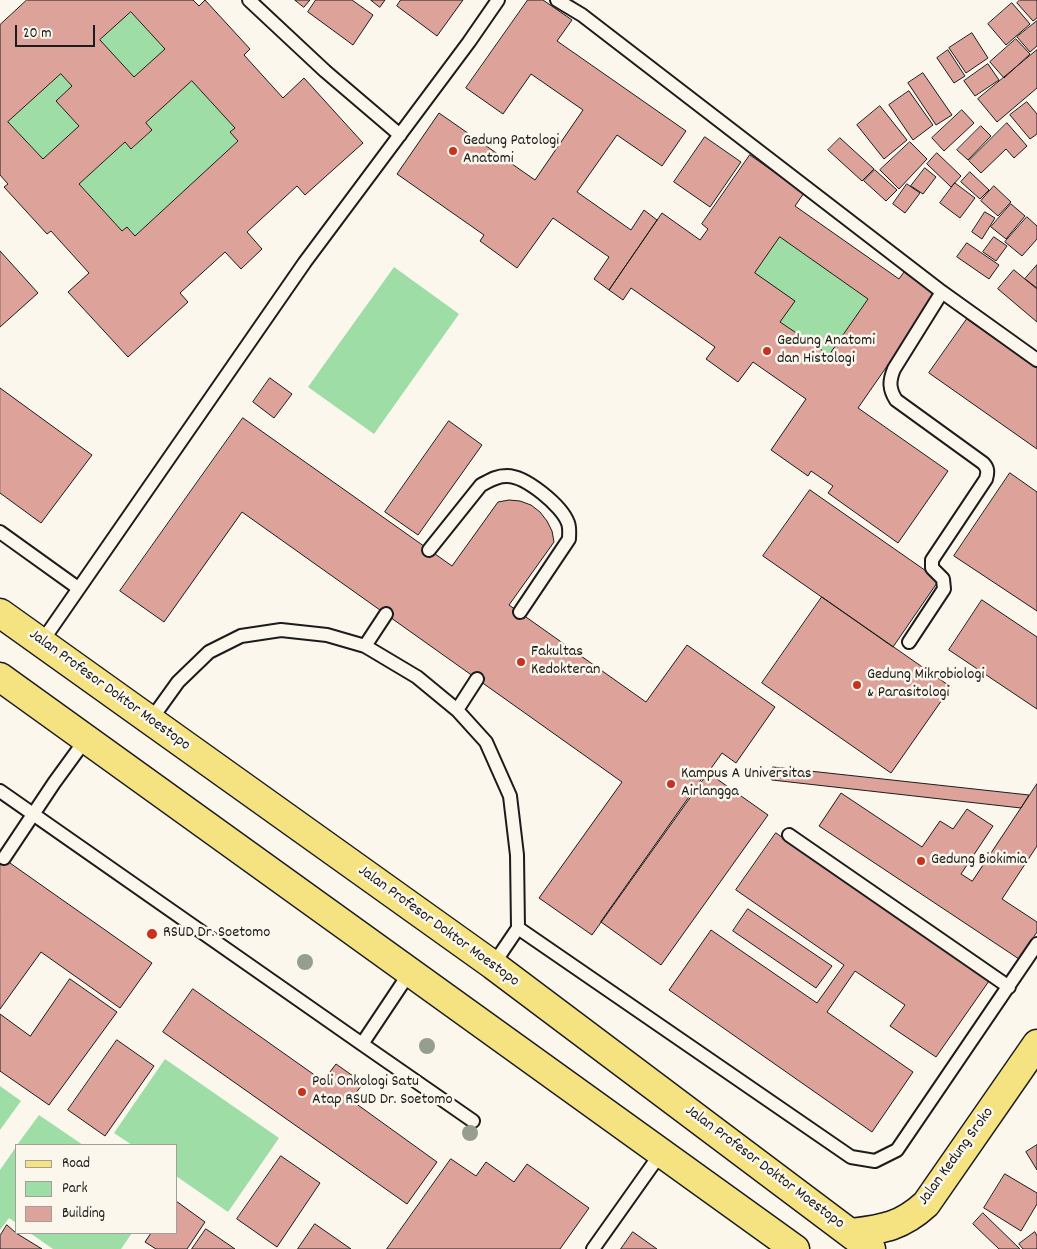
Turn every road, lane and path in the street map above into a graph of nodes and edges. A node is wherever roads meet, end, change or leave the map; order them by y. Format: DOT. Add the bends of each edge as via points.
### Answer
graph roads {
  1 [pos="249,0"];
  2 [pos="498,0"];
  3 [pos="557,0"];
  4 [pos="400,135"];
  5 [pos="942,292"];
  6 [pos="1037,360"];
  7 [pos="0,532"];
  8 [pos="429,550"];
  9 [pos="78,588"];
  10 [pos="0,612"];
  11 [pos="520,612"];
  12 [pos="386,614"];
  13 [pos="909,642"];
  14 [pos="41,643"];
  15 [pos="365,646"];
  16 [pos="0,677"];
  17 [pos="477,679"];
  18 [pos="457,710"];
  19 [pos="150,721"];
  20 [pos="86,739"];
  21 [pos="0,791"];
  22 [pos="34,814"];
  23 [pos="789,835"];
  24 [pos="4,858"];
  25 [pos="518,928"];
  26 [pos="1037,944"];
  27 [pos="493,965"];
  28 [pos="410,972"];
  29 [pos="1009,987"];
  30 [pos="362,1044"];
  31 [pos="1037,1044"];
  32 [pos="472,1121"];
  33 [pos="661,1153"];
  34 [pos="862,1241"];
  35 [pos="593,1249"];
  36 [pos="795,1249"];
  1 -- 4 [label="lane" via="324,71"];
  2 -- 4 [label="lane"];
  3 -- 5 [label="lane" via="582,15"];
  4 -- 9 [label="lane" via="304,262"];
  5 -- 6 [label="lane"];
  5 -- 13 [label="lane" via="894,369 890,391 896,400 983,463 988,474 932,560 932,568 943,580 944,590"];
  7 -- 9 [label="lane"];
  8 -- 11 [label="lane" via="481,485 507,476 523,480 559,508 569,524 569,538"];
  9 -- 14 [label="lane"];
  10 -- 14 [label="main road, Jalan Profesor Doktor Moestopo"];
  12 -- 15 [label="lane"];
  14 -- 19 [label="main road, Jalan Profesor Doktor Moestopo"];
  15 -- 18 [label="lane" via="417,677"];
  15 -- 19 [label="lane" via="327,635 281,630 241,636 209,652 178,682"];
  16 -- 20 [label="main road"];
  17 -- 18 [label="lane"];
  18 -- 25 [label="lane" via="486,742 510,796"];
  19 -- 27 [label="main road, Jalan Profesor Doktor Moestopo"];
  20 -- 22 [label="lane"];
  20 -- 28 [label="main road"];
  21 -- 22 [label="lane"];
  22 -- 24 [label="lane"];
  22 -- 30 [label="lane"];
  23 -- 29 [label="lane"];
  25 -- 27 [label="lane"];
  25 -- 29 [label="lane" via="851,1157 875,1161 897,1150"];
  26 -- 29 [label="lane"];
  27 -- 34 [label="main road, Jalan Profesor Doktor Moestopo"];
  28 -- 30 [label="lane"];
  28 -- 33 [label="main road"];
  30 -- 32 [label="lane"];
  31 -- 34 [label="main road, Jalan Kedung Sroko" via="926,1204 913,1216 880,1229"];
  33 -- 35 [label="lane"];
  33 -- 36 [label="main road"];
}
